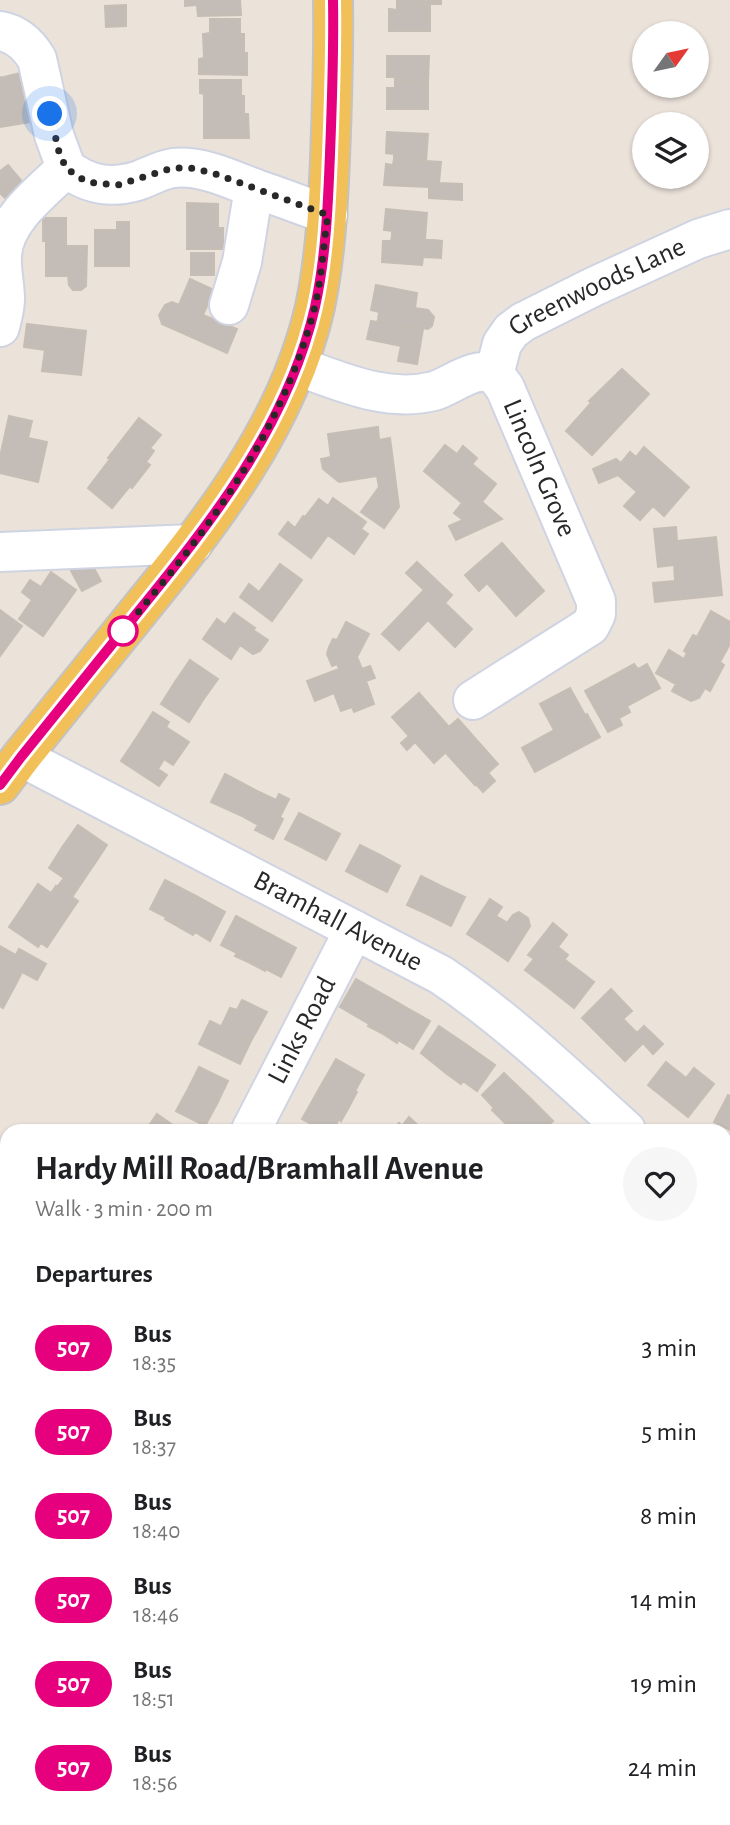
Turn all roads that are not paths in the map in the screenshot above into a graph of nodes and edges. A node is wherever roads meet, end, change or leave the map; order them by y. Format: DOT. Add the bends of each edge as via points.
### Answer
graph roads {
  1 [pos="333,0"];
  2 [pos="0,31"];
  3 [pos="66,168"];
  4 [pos="254,188"];
  5 [pos="328,215"];
  6 [pos="730,229"];
  7 [pos="229,305"];
  8 [pos="0,327"];
  9 [pos="297,366"];
  10 [pos="494,375"];
  11 [pos="193,544"];
  12 [pos="0,552"];
  13 [pos="473,700"];
  14 [pos="10,771"];
  15 [pos="354,930"];
  16 [pos="254,1124"];
  17 [pos="619,1124"];
  1 -- 5 [label="main road"];
  2 -- 3 [label="street" via="18,37 37,59"];
  3 -- 4 [label="street" via="94,183 118,185 172,168 191,168"];
  3 -- 8 [label="street" via="16,219 6,236 2,254 5,308"];
  4 -- 5 [label="street"];
  4 -- 7 [label="street" via="242,262"];
  5 -- 9 [label="main road" via="314,308"];
  6 -- 10 [label="street, Greenwoods Lane" via="698,239 523,322 502,344"];
  9 -- 10 [label="street, Lincoln Grove" via="359,388 397,395 434,391 477,372"];
  9 -- 11 [label="main road" via="249,464"];
  10 -- 13 [label="street, Lincoln Grove" via="505,388 575,551 596,601 596,614 590,626"];
  11 -- 12 [label="street"];
  11 -- 14 [label="main road"];
  14 -- 15 [label="street, Bramhall Avenue"];
  15 -- 16 [label="street, Links Road"];
  15 -- 17 [label="street, Bramhall Avenue" via="475,998"];
}
